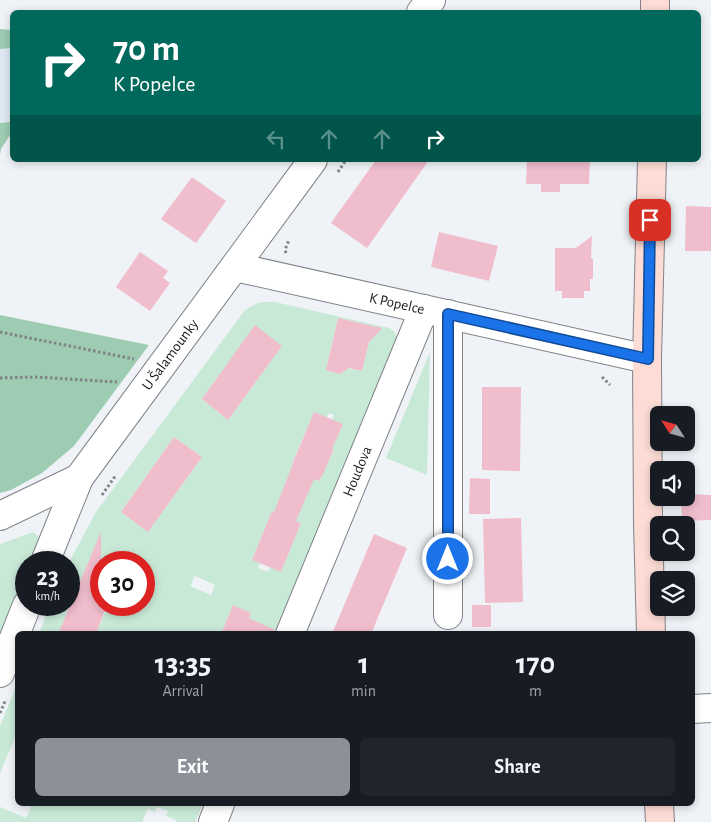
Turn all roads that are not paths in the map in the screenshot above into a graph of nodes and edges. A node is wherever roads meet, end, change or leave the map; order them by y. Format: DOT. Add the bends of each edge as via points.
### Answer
graph roads {
  1 [pos="652,162"];
  2 [pos="324,168"];
  3 [pos="235,267"];
  4 [pos="436,312"];
  5 [pos="648,359"];
  6 [pos="79,478"];
  7 [pos="0,516"];
  8 [pos="49,551"];
  9 [pos="448,615"];
  10 [pos="23,616"];
  11 [pos="17,631"];
  12 [pos="291,631"];
  13 [pos="651,631"];
  14 [pos="15,635"];
  15 [pos="0,673"];
  16 [pos="711,708"];
  17 [pos="695,709"];
  18 [pos="219,806"];
  19 [pos="659,806"];
  20 [pos="213,822"];
  21 [pos="660,822"];
  1 -- 5 [label="street"];
  2 -- 3 [label="street, U Šalamounky"];
  3 -- 4 [label="street, K Popelce"];
  3 -- 6 [label="street, U Šalamounky"];
  4 -- 5 [label="street, K Popelce"];
  4 -- 9 [label="street"];
  4 -- 12 [label="street, Houdova"];
  5 -- 13 [label="street"];
  6 -- 7 [label="street, U Šalamounky"];
  6 -- 8 [label="street"];
  10 -- 11 [label="street"];
  14 -- 15 [label="street"];
  16 -- 17 [label="street"];
  18 -- 20 [label="street"];
  19 -- 21 [label="street"];
}
